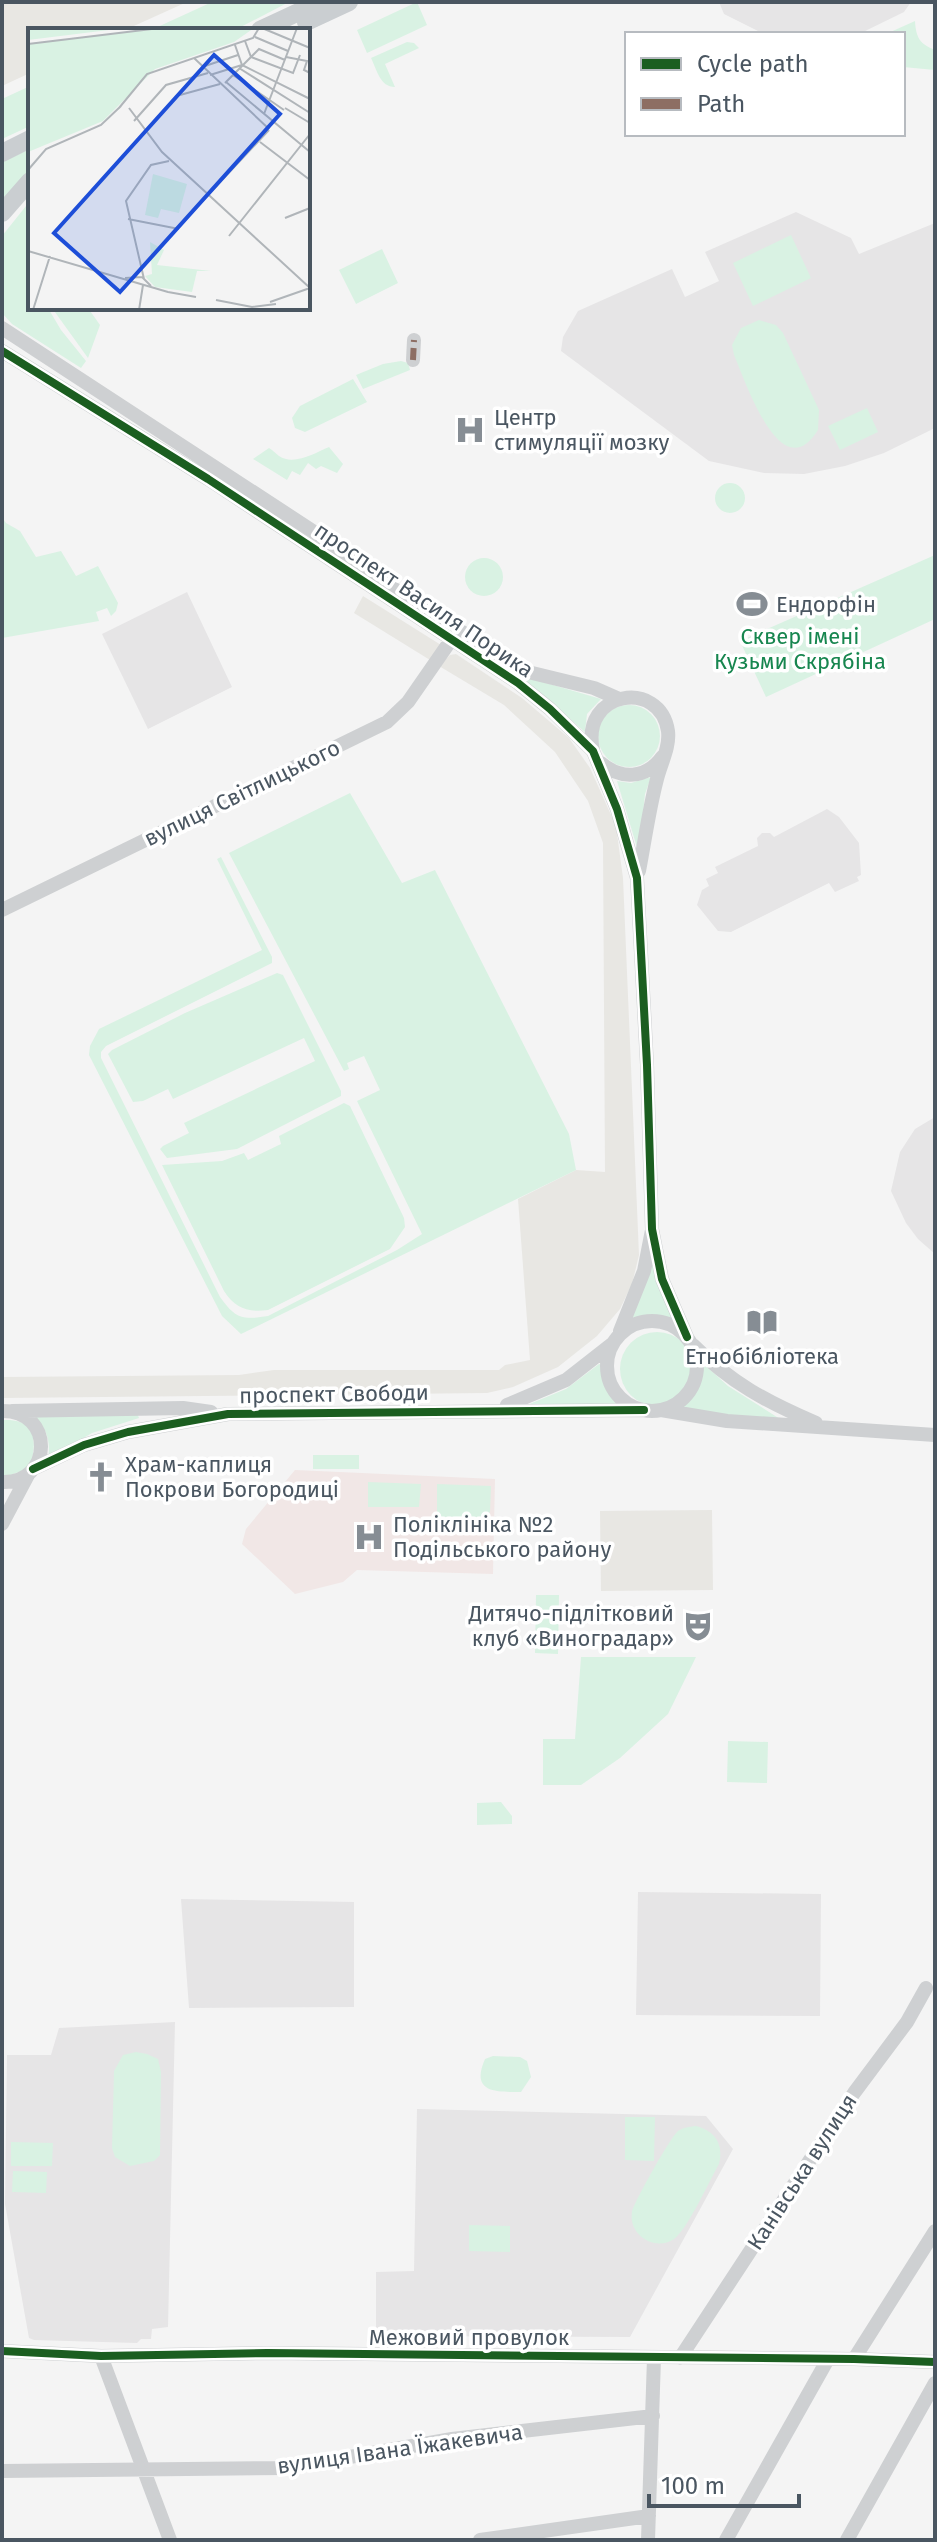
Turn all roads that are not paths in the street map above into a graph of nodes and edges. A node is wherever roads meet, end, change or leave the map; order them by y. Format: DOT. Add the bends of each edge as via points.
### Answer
graph roads {
  1 [pos="320,2"];
  2 [pos="349,2"];
  3 [pos="264,28"];
  4 [pos="293,28"];
  5 [pos="28,140"];
  6 [pos="2,153"];
  7 [pos="28,183"];
  8 [pos="2,213"];
  9 [pos="2,328"];
  10 [pos="414,340"];
  11 [pos="2,351"];
  12 [pos="413,360"];
  13 [pos="451,640"];
  14 [pos="619,699"];
  15 [pos="665,753"];
  16 [pos="596,756"];
  17 [pos="637,878"];
  18 [pos="2,910"];
  19 [pos="652,1229"];
  20 [pos="615,1340"];
  21 [pos="689,1340"];
  22 [pos="495,1410"];
  23 [pos="644,1410"];
  24 [pos="661,1410"];
  25 [pos="7,1411"];
  26 [pos="228,1414"];
  27 [pos="824,1426"];
  28 [pos="935,1435"];
  29 [pos="31,1472"];
  30 [pos="2,1482"];
  31 [pos="2,1524"];
  32 [pos="926,1988"];
  33 [pos="935,2231"];
  34 [pos="2,2351"];
  35 [pos="101,2356"];
  36 [pos="654,2358"];
  37 [pos="680,2358"];
  38 [pos="828,2359"];
  39 [pos="854,2359"];
  40 [pos="935,2362"];
  41 [pos="935,2383"];
  42 [pos="653,2416"];
  43 [pos="144,2470"];
  44 [pos="2,2471"];
  45 [pos="649,2516"];
  46 [pos="170,2540"];
  47 [pos="480,2540"];
  48 [pos="648,2540"];
  49 [pos="726,2540"];
  50 [pos="847,2540"];
  1 -- 3 [label="main road"];
  2 -- 4 [label="main road"];
  5 -- 6 [label="main road"];
  7 -- 8 [label="main road"];
  9 -- 14 [label="street, проспект Василя Порика" via="512,664"];
  10 -- 12 [label="street"];
  11 -- 13 [label="street, проспект Василя Порика"];
  13 -- 16 [label="street, проспект Василя Порика" via="518,683"];
  13 -- 18 [label="street, вулиця Світлицького" via="408,702 387,722"];
  14 -- 15 [label="street, проспект Василя Порика" via="644,700 664,717"];
  14 -- 16 [label="street, проспект Василя Порика" via="607,704 592,725"];
  15 -- 16 [label="street, проспект Василя Порика" via="647,772 634,775 609,770"];
  15 -- 17 [label="street, проспект Василя Порика"];
  16 -- 17 [label="street, проспект Василя Порика"];
  17 -- 19 [label="street, проспект Василя Порика"];
  19 -- 20 [label="street, проспект Василя Порика" via="644,1271"];
  19 -- 21 [label="street, проспект Василя Порика" via="662,1279"];
  20 -- 21 [label="street" via="631,1326 648,1321 673,1326"];
  20 -- 22 [label="street, проспект Свободи" via="566,1380"];
  20 -- 23 [label="street" via="608,1360 612,1385 622,1399"];
  21 -- 24 [label="street" via="697,1360 693,1385"];
  21 -- 27 [label="street" via="730,1379"];
  22 -- 23 [label="street, проспект Свободи"];
  22 -- 26 [label="street, проспект Свободи"];
  23 -- 24 [label="street"];
  24 -- 27 [label="street" via="727,1421"];
  25 -- 26 [label="street, проспект Свободи" via="183,1408"];
  25 -- 29 [label="street" via="32,1422 40,1434 42,1449"];
  26 -- 29 [label="street, проспект Свободи" via="128,1432 84,1445"];
  27 -- 28 [label="street"];
  29 -- 30 [label="street, проспект Свободи"];
  29 -- 31 [label="street"];
  32 -- 37 [label="street, Канівська вулиця"];
  33 -- 39 [label="street"];
  34 -- 35 [label="street, Межовий провулок"];
  35 -- 36 [label="street, Межовий провулок"];
  35 -- 43 [label="street"];
  36 -- 37 [label="street, Межовий провулок"];
  36 -- 42 [label="street"];
  37 -- 38 [label="street, Межовий провулок"];
  38 -- 39 [label="street, Межовий провулок"];
  38 -- 49 [label="street"];
  39 -- 40 [label="street, Межовий провулок"];
  41 -- 50 [label="street"];
  42 -- 43 [label="street, вулиця Івана Їжакевича" via="452,2439 287,2468"];
  42 -- 45 [label="street"];
  43 -- 44 [label="street, вулиця Івана Їжакевича"];
  43 -- 46 [label="street"];
  45 -- 47 [label="street"];
  45 -- 48 [label="street"];
}
